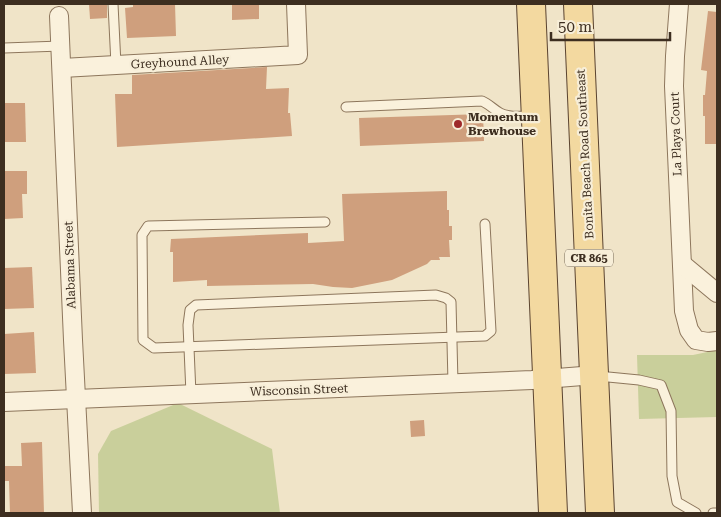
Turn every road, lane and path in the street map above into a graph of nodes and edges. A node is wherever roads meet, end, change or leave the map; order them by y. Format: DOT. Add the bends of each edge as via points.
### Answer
graph roads {
  1 [pos="113,4"];
  2 [pos="296,4"];
  3 [pos="531,4"];
  4 [pos="578,4"];
  5 [pos="679,4"];
  6 [pos="60,16"];
  7 [pos="61,46"];
  8 [pos="4,48"];
  9 [pos="116,65"];
  10 [pos="62,68"];
  11 [pos="346,107"];
  12 [pos="536,116"];
  13 [pos="325,222"];
  14 [pos="485,224"];
  15 [pos="682,264"];
  16 [pos="717,293"];
  17 [pos="452,337"];
  18 [pos="717,341"];
  19 [pos="189,346"];
  20 [pos="594,375"];
  21 [pos="547,379"];
  22 [pos="453,383"];
  23 [pos="191,394"];
  24 [pos="77,399"];
  25 [pos="4,402"];
  26 [pos="82,513"];
  27 [pos="552,513"];
  28 [pos="600,513"];
  29 [pos="696,513"];
  30 [pos="713,513"];
  31 [pos="717,513"];
  1 -- 9 [label="lane"];
  2 -- 9 [label="street, Greyhound Alley" via="298,55"];
  3 -- 12 [label="main road"];
  4 -- 20 [label="main road, Bonita Beach Road Southeast / CR 865"];
  5 -- 15 [label="street, La Playa Court" via="674,86"];
  6 -- 7 [label="street, Alabama Street"];
  7 -- 8 [label="lane"];
  7 -- 10 [label="street, Alabama Street"];
  9 -- 10 [label="street, Greyhound Alley"];
  10 -- 24 [label="street, Alabama Street"];
  11 -- 12 [label="lane" via="482,101 501,114"];
  12 -- 21 [label="main road"];
  13 -- 19 [label="lane" via="148,226 142,235 143,340 154,348"];
  14 -- 17 [label="lane" via="491,331 485,336"];
  15 -- 16 [label="street"];
  15 -- 18 [label="street, La Playa Court" via="684,311 689,330 696,340"];
  17 -- 19 [label="lane"];
  17 -- 19 [label="lane" via="451,302 436,295 196,305 190,310"];
  17 -- 22 [label="lane"];
  19 -- 23 [label="lane"];
  20 -- 21 [label="street, Wisconsin Street"];
  20 -- 28 [label="main road, Bonita Beach Road Southeast / CR 865"];
  20 -- 29 [label="lane" via="660,385 670,411 672,476 677,502"];
  21 -- 22 [label="street, Wisconsin Street"];
  21 -- 27 [label="main road"];
  22 -- 23 [label="street, Wisconsin Street"];
  23 -- 24 [label="street, Wisconsin Street"];
  24 -- 25 [label="street, Wisconsin Street"];
  24 -- 26 [label="street, Alabama Street"];
  30 -- 31 [label="lane"];
}
